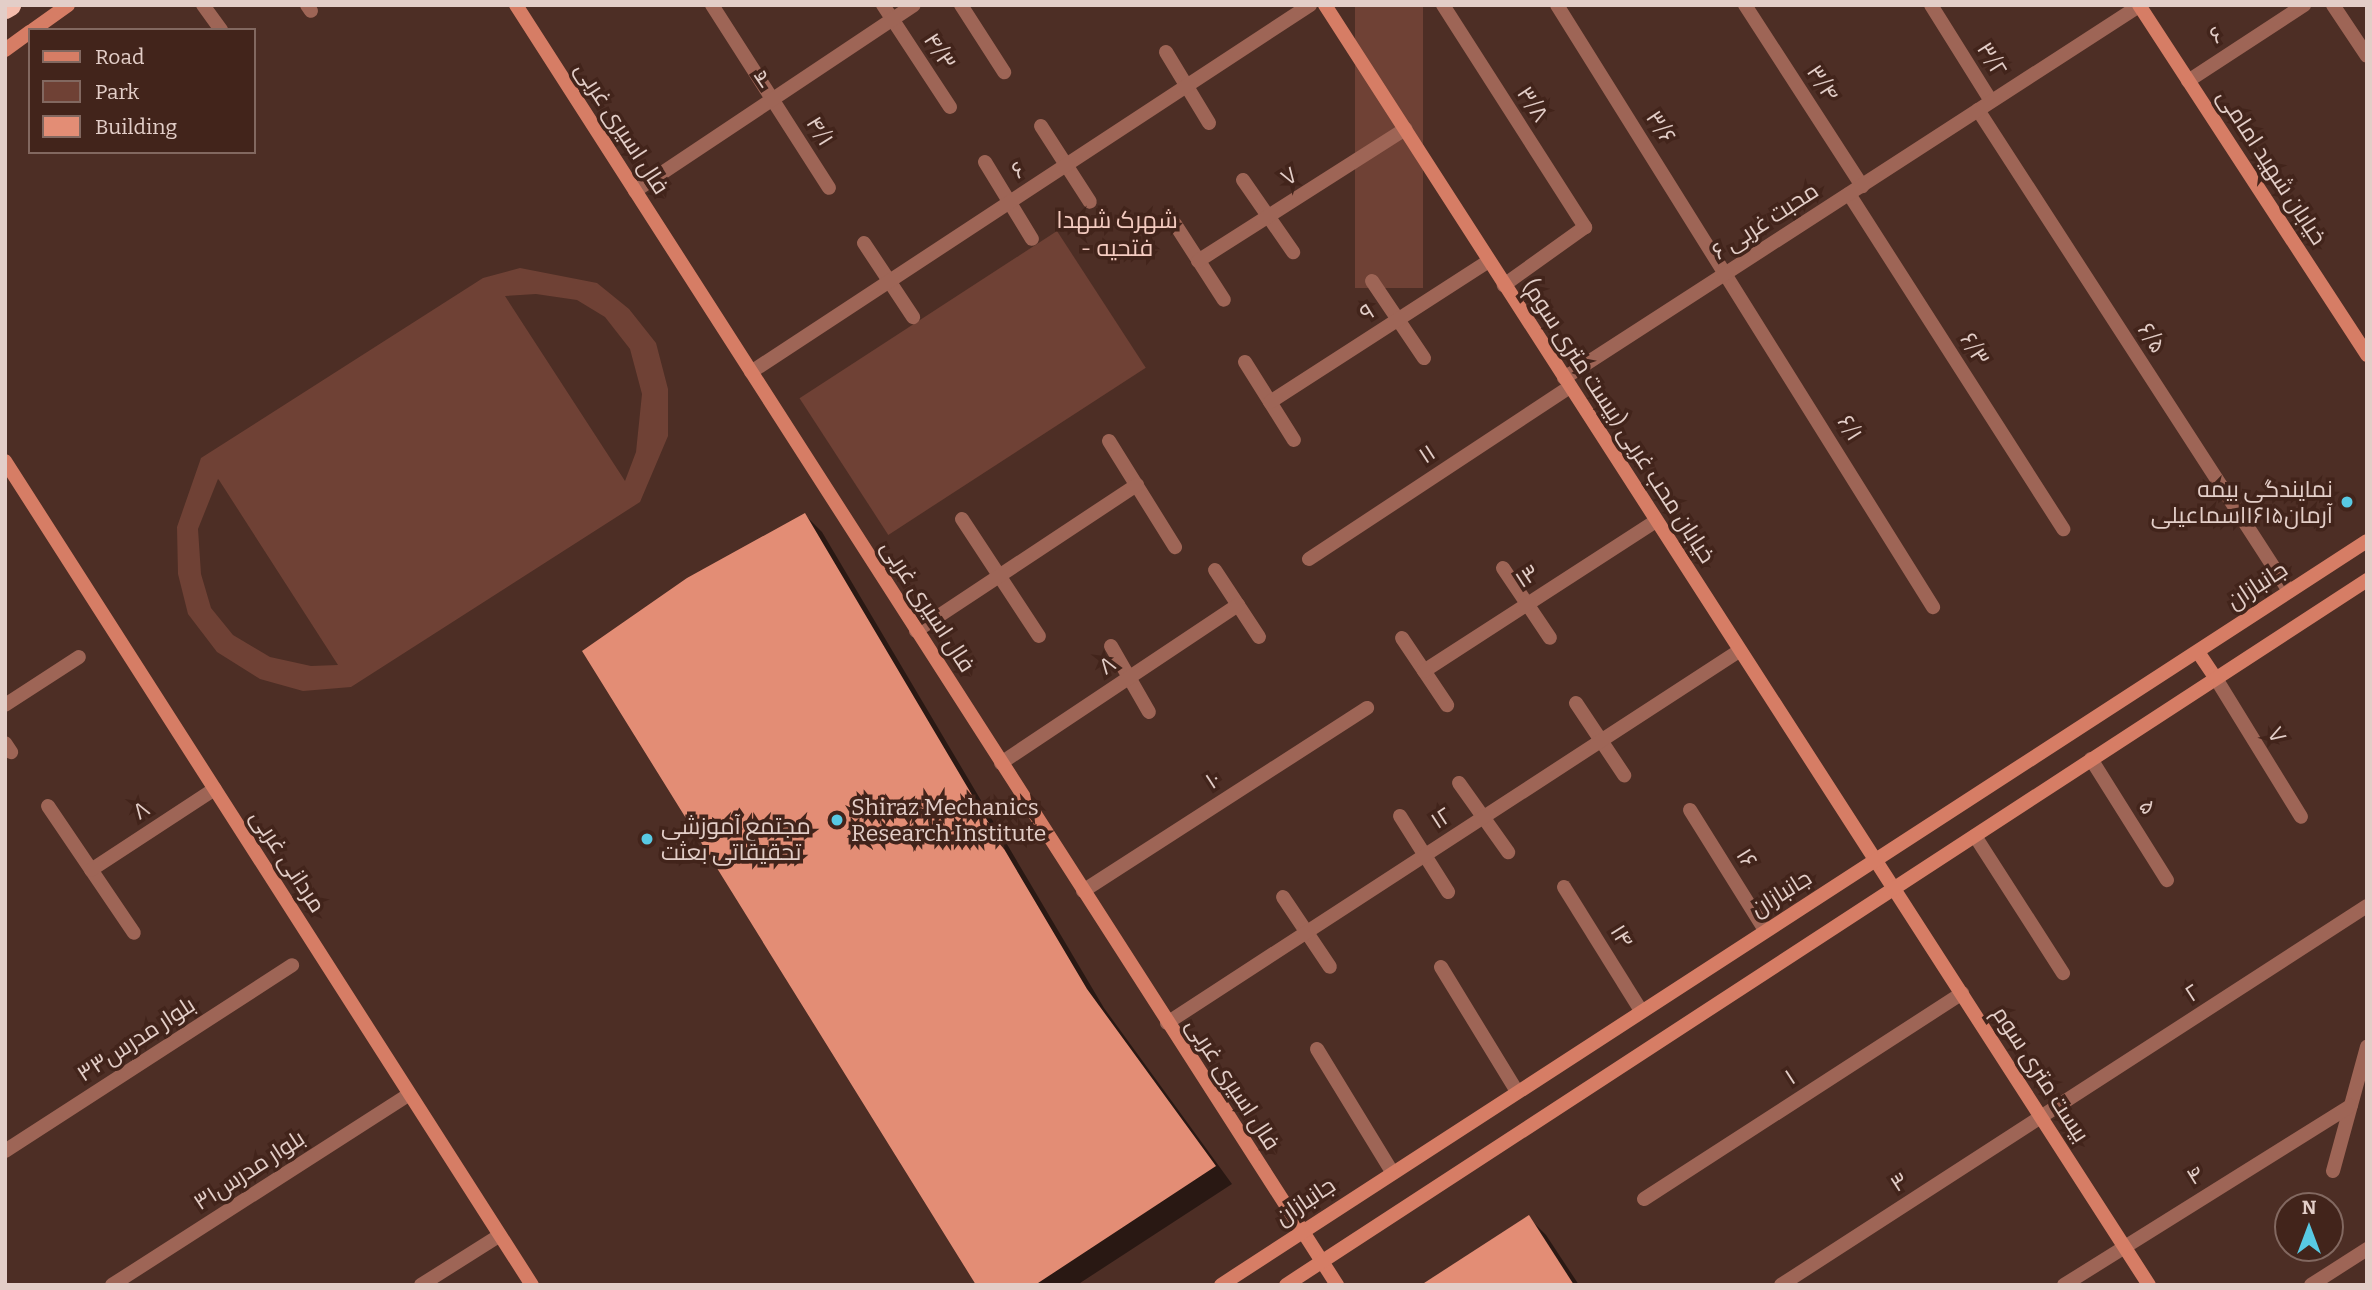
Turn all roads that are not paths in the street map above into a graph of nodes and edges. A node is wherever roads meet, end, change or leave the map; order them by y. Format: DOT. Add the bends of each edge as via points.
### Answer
graph roads {
  1 [pos="10,5"];
  2 [pos="68,5"];
  3 [pos="202,5"];
  4 [pos="516,5"];
  5 [pos="712,5"];
  6 [pos="883,5"];
  7 [pos="914,5"];
  8 [pos="961,5"];
  9 [pos="1310,5"];
  10 [pos="1325,5"];
  11 [pos="1443,5"];
  12 [pos="1557,5"];
  13 [pos="1745,5"];
  14 [pos="1931,5"];
  15 [pos="2304,5"];
  16 [pos="2333,5"];
  17 [pos="2139,6"];
  18 [pos="5,8"];
  19 [pos="893,20"];
  20 [pos="35,28"];
  21 [pos="219,28"];
  22 [pos="28,33"];
  23 [pos="5,50"];
  24 [pos="1166,52"];
  25 [pos="2367,56"];
  26 [pos="1004,72"];
  27 [pos="2188,80"];
  28 [pos="1186,86"];
  29 [pos="773,99"];
  30 [pos="1991,102"];
  31 [pos="950,107"];
  32 [pos="1978,110"];
  33 [pos="1209,123"];
  34 [pos="1041,126"];
  35 [pos="1405,129"];
  36 [pos="985,162"];
  37 [pos="1067,165"];
  38 [pos="1243,180"];
  39 [pos="830,188"];
  40 [pos="1856,190"];
  41 [pos="635,191"];
  42 [pos="1010,202"];
  43 [pos="1090,202"];
  44 [pos="1269,216"];
  45 [pos="1175,224"];
  46 [pos="1032,239"];
  47 [pos="864,243"];
  48 [pos="1293,252"];
  49 [pos="1198,261"];
  50 [pos="1489,261"];
  51 [pos="1728,273"];
  52 [pos="890,281"];
  53 [pos="1372,281"];
  54 [pos="1504,285"];
  55 [pos="1224,300"];
  56 [pos="913,317"];
  57 [pos="1398,320"];
  58 [pos="2367,355"];
  59 [pos="1424,358"];
  60 [pos="1245,362"];
  61 [pos="751,372"];
  62 [pos="1567,383"];
  63 [pos="1270,402"];
  64 [pos="1294,440"];
  65 [pos="1108,441"];
  66 [pos="5,461"];
  67 [pos="1137,485"];
  68 [pos="962,519"];
  69 [pos="1656,521"];
  70 [pos="2063,530"];
  71 [pos="2367,541"];
  72 [pos="1175,547"];
  73 [pos="1309,559"];
  74 [pos="1503,568"];
  75 [pos="1215,570"];
  76 [pos="999,576"];
  77 [pos="2367,580"];
  78 [pos="2289,591"];
  79 [pos="1527,604"];
  80 [pos="1238,605"];
  81 [pos="1933,607"];
  82 [pos="916,631"];
  83 [pos="1039,636"];
  84 [pos="1259,637"];
  85 [pos="1402,638"];
  86 [pos="1550,638"];
  87 [pos="1111,646"];
  88 [pos="1739,650"];
  89 [pos="2197,652"];
  90 [pos="79,657"];
  91 [pos="1424,671"];
  92 [pos="2215,677"];
  93 [pos="1129,678"];
  94 [pos="1576,703"];
  95 [pos="5,705"];
  96 [pos="1447,705"];
  97 [pos="1367,708"];
  98 [pos="1149,712"];
  99 [pos="1601,740"];
  100 [pos="2091,759"];
  101 [pos="1001,763"];
  102 [pos="1624,775"];
  103 [pos="1459,783"];
  104 [pos="215,789"];
  105 [pos="48,806"];
  106 [pos="1690,810"];
  107 [pos="1400,817"];
  108 [pos="1483,817"];
  109 [pos="2301,817"];
  110 [pos="1975,836"];
  111 [pos="1508,852"];
  112 [pos="1425,855"];
  113 [pos="1874,862"];
  114 [pos="91,870"];
  115 [pos="2167,880"];
  116 [pos="1564,887"];
  117 [pos="1894,889"];
  118 [pos="1083,891"];
  119 [pos="1448,892"];
  120 [pos="1283,897"];
  121 [pos="2367,906"];
  122 [pos="1765,930"];
  123 [pos="1307,932"];
  124 [pos="134,933"];
  125 [pos="292,965"];
  126 [pos="1330,967"];
  127 [pos="1441,967"];
  128 [pos="2063,972"];
  129 [pos="1962,993"];
  130 [pos="1640,1009"];
  131 [pos="1167,1023"];
  132 [pos="2367,1047"];
  133 [pos="1317,1049"];
  134 [pos="1517,1090"];
  135 [pos="410,1094"];
  136 [pos="2351,1106"];
  137 [pos="2042,1118"];
  138 [pos="5,1152"];
  139 [pos="1391,1170"];
  140 [pos="2333,1171"];
  141 [pos="1644,1199"];
  142 [pos="1301,1231"];
  143 [pos="500,1235"];
  144 [pos="2123,1245"];
  145 [pos="2367,1249"];
  146 [pos="1322,1261"];
  147 [pos="113,1285"];
  148 [pos="421,1285"];
  149 [pos="532,1285"];
  150 [pos="1221,1285"];
  151 [pos="1286,1285"];
  152 [pos="1337,1285"];
  153 [pos="1781,1285"];
  154 [pos="2063,1285"];
  155 [pos="2149,1285"];
  156 [pos="2311,1285"];
  1 -- 18 [label="highway"];
  2 -- 20 [label="street"];
  3 -- 21 [label="street"];
  4 -- 41 [label="street, فال اسیری غربی"];
  5 -- 29 [label="street, ۴/۱"];
  6 -- 19 [label="street, ۴/۳"];
  7 -- 19 [label="street, ۴"];
  8 -- 26 [label="street"];
  9 -- 28 [label="street, ۶"];
  10 -- 35 [label="street, خیابان محب غربی (بیست متری سوم)"];
  11 -- 54 [label="street, ۳/۸" via="1586,227"];
  12 -- 51 [label="street, ۳/۶"];
  13 -- 40 [label="street, ۳/۴"];
  14 -- 30 [label="street, ۳/۲"];
  15 -- 27 [label="street, ۶"];
  16 -- 25 [label="street"];
  17 -- 27 [label="street, خیابان شهید امامی"];
  17 -- 30 [label="street, محبت غربی ۶"];
  19 -- 29 [label="street, ۴"];
  19 -- 31 [label="street, ۴/۳"];
  22 -- 23 [label="street"];
  24 -- 28 [label="street"];
  27 -- 58 [label="street, خیابان شهید امامی"];
  28 -- 33 [label="street"];
  28 -- 37 [label="street, ۶"];
  29 -- 39 [label="street, ۴/۱"];
  29 -- 41 [label="street, ۴"];
  30 -- 32 [label="street, محبت غربی ۶"];
  32 -- 40 [label="street, محبت غربی ۶"];
  32 -- 78 [label="street, ۶/۵"];
  34 -- 37 [label="street"];
  35 -- 44 [label="street, ۷"];
  35 -- 50 [label="street, خیابان محب غربی (بیست متری سوم)"];
  36 -- 42 [label="street"];
  37 -- 42 [label="street, ۶"];
  37 -- 43 [label="street"];
  38 -- 44 [label="street"];
  40 -- 51 [label="street, محبت غربی ۶"];
  40 -- 70 [label="street, ۶/۳"];
  41 -- 61 [label="street, فال اسیری غربی"];
  42 -- 46 [label="street"];
  42 -- 52 [label="street, ۶"];
  44 -- 48 [label="street"];
  44 -- 49 [label="street, ۷"];
  45 -- 49 [label="street"];
  47 -- 52 [label="street"];
  49 -- 55 [label="street"];
  50 -- 54 [label="street, خیابان محب غربی (بیست متری سوم)"];
  50 -- 57 [label="street, ۹"];
  51 -- 62 [label="street, محبت غربی ۶"];
  51 -- 81 [label="street, ۶/۱"];
  52 -- 56 [label="street"];
  52 -- 61 [label="street, ۶"];
  53 -- 57 [label="street"];
  54 -- 62 [label="street, خیابان محب غربی (بیست متری سوم)"];
  57 -- 59 [label="street"];
  57 -- 63 [label="street, ۹"];
  60 -- 63 [label="street"];
  61 -- 82 [label="street, فال اسیری غربی"];
  62 -- 69 [label="street, خیابان محب غربی (بیست متری سوم)"];
  62 -- 73 [label="street, ۱۱"];
  63 -- 64 [label="street"];
  65 -- 67 [label="street"];
  66 -- 104 [label="street, مردانی غربی"];
  67 -- 72 [label="street"];
  67 -- 76 [label="street"];
  68 -- 76 [label="street"];
  69 -- 79 [label="street, ۱۳"];
  69 -- 88 [label="street, خیابان محب غربی (بیست متری سوم)"];
  71 -- 78 [label="street, جانبازان"];
  74 -- 79 [label="street"];
  75 -- 80 [label="street"];
  76 -- 82 [label="street"];
  76 -- 83 [label="street"];
  77 -- 92 [label="street"];
  78 -- 89 [label="street, جانبازان"];
  79 -- 86 [label="street"];
  79 -- 91 [label="street, ۱۳"];
  80 -- 84 [label="street"];
  80 -- 93 [label="street, ۸"];
  82 -- 101 [label="street, فال اسیری غربی"];
  85 -- 91 [label="street"];
  87 -- 93 [label="street"];
  88 -- 99 [label="street, ۱۲"];
  88 -- 113 [label="street, خیابان محب غربی (بیست متری سوم)"];
  89 -- 92 [label="street"];
  89 -- 113 [label="street, جانبازان"];
  90 -- 95 [label="street"];
  91 -- 96 [label="street"];
  92 -- 100 [label="street"];
  92 -- 109 [label="street, ۷"];
  93 -- 98 [label="street"];
  93 -- 101 [label="street, ۸"];
  94 -- 99 [label="street"];
  97 -- 118 [label="street, ۱۰"];
  99 -- 102 [label="street"];
  99 -- 108 [label="street, ۱۲"];
  100 -- 110 [label="street"];
  100 -- 115 [label="street, ۵"];
  101 -- 118 [label="street, فال اسیری غربی"];
  103 -- 108 [label="street"];
  104 -- 114 [label="street, ۸"];
  104 -- 135 [label="street, مردانی غربی"];
  105 -- 114 [label="street"];
  106 -- 122 [label="street, ۱۶"];
  107 -- 112 [label="street"];
  108 -- 111 [label="street"];
  108 -- 112 [label="street, ۱۲"];
  110 -- 117 [label="street"];
  110 -- 128 [label="street"];
  112 -- 119 [label="street"];
  112 -- 123 [label="street, ۱۲"];
  113 -- 117 [label="street, بیست متری سوم"];
  113 -- 122 [label="street, جانبازان"];
  114 -- 124 [label="street"];
  116 -- 130 [label="street, ۱۴"];
  117 -- 129 [label="street, بیست متری سوم"];
  117 -- 146 [label="street"];
  118 -- 131 [label="street, فال اسیری غربی"];
  120 -- 123 [label="street"];
  121 -- 137 [label="street, ۲"];
  122 -- 130 [label="street, جانبازان"];
  123 -- 126 [label="street"];
  123 -- 131 [label="street, ۱۲"];
  125 -- 138 [label="street, بلوار مدرس۳۳"];
  127 -- 134 [label="street"];
  129 -- 137 [label="street, بیست متری سوم"];
  129 -- 141 [label="street, ۱"];
  130 -- 134 [label="street, جانبازان"];
  131 -- 142 [label="street, فال اسیری غربی"];
  132 -- 136 [label="street"];
  133 -- 139 [label="street"];
  134 -- 139 [label="street, جانبازان"];
  135 -- 143 [label="street, مردانی غربی"];
  135 -- 147 [label="street, بلوار مدرس۳۱"];
  136 -- 140 [label="street"];
  136 -- 144 [label="street, ۴"];
  137 -- 144 [label="street, بیست متری سوم"];
  137 -- 153 [label="street, ۳"];
  139 -- 142 [label="street, جانبازان"];
  142 -- 146 [label="street, فال اسیری غربی"];
  142 -- 150 [label="street, جانبازان"];
  143 -- 148 [label="street"];
  143 -- 149 [label="street, مردانی غربی"];
  144 -- 154 [label="street, ۴"];
  144 -- 155 [label="street, بیست متری سوم"];
  145 -- 156 [label="street"];
  146 -- 151 [label="street"];
  146 -- 152 [label="street, فال اسیری غربی"];
}
